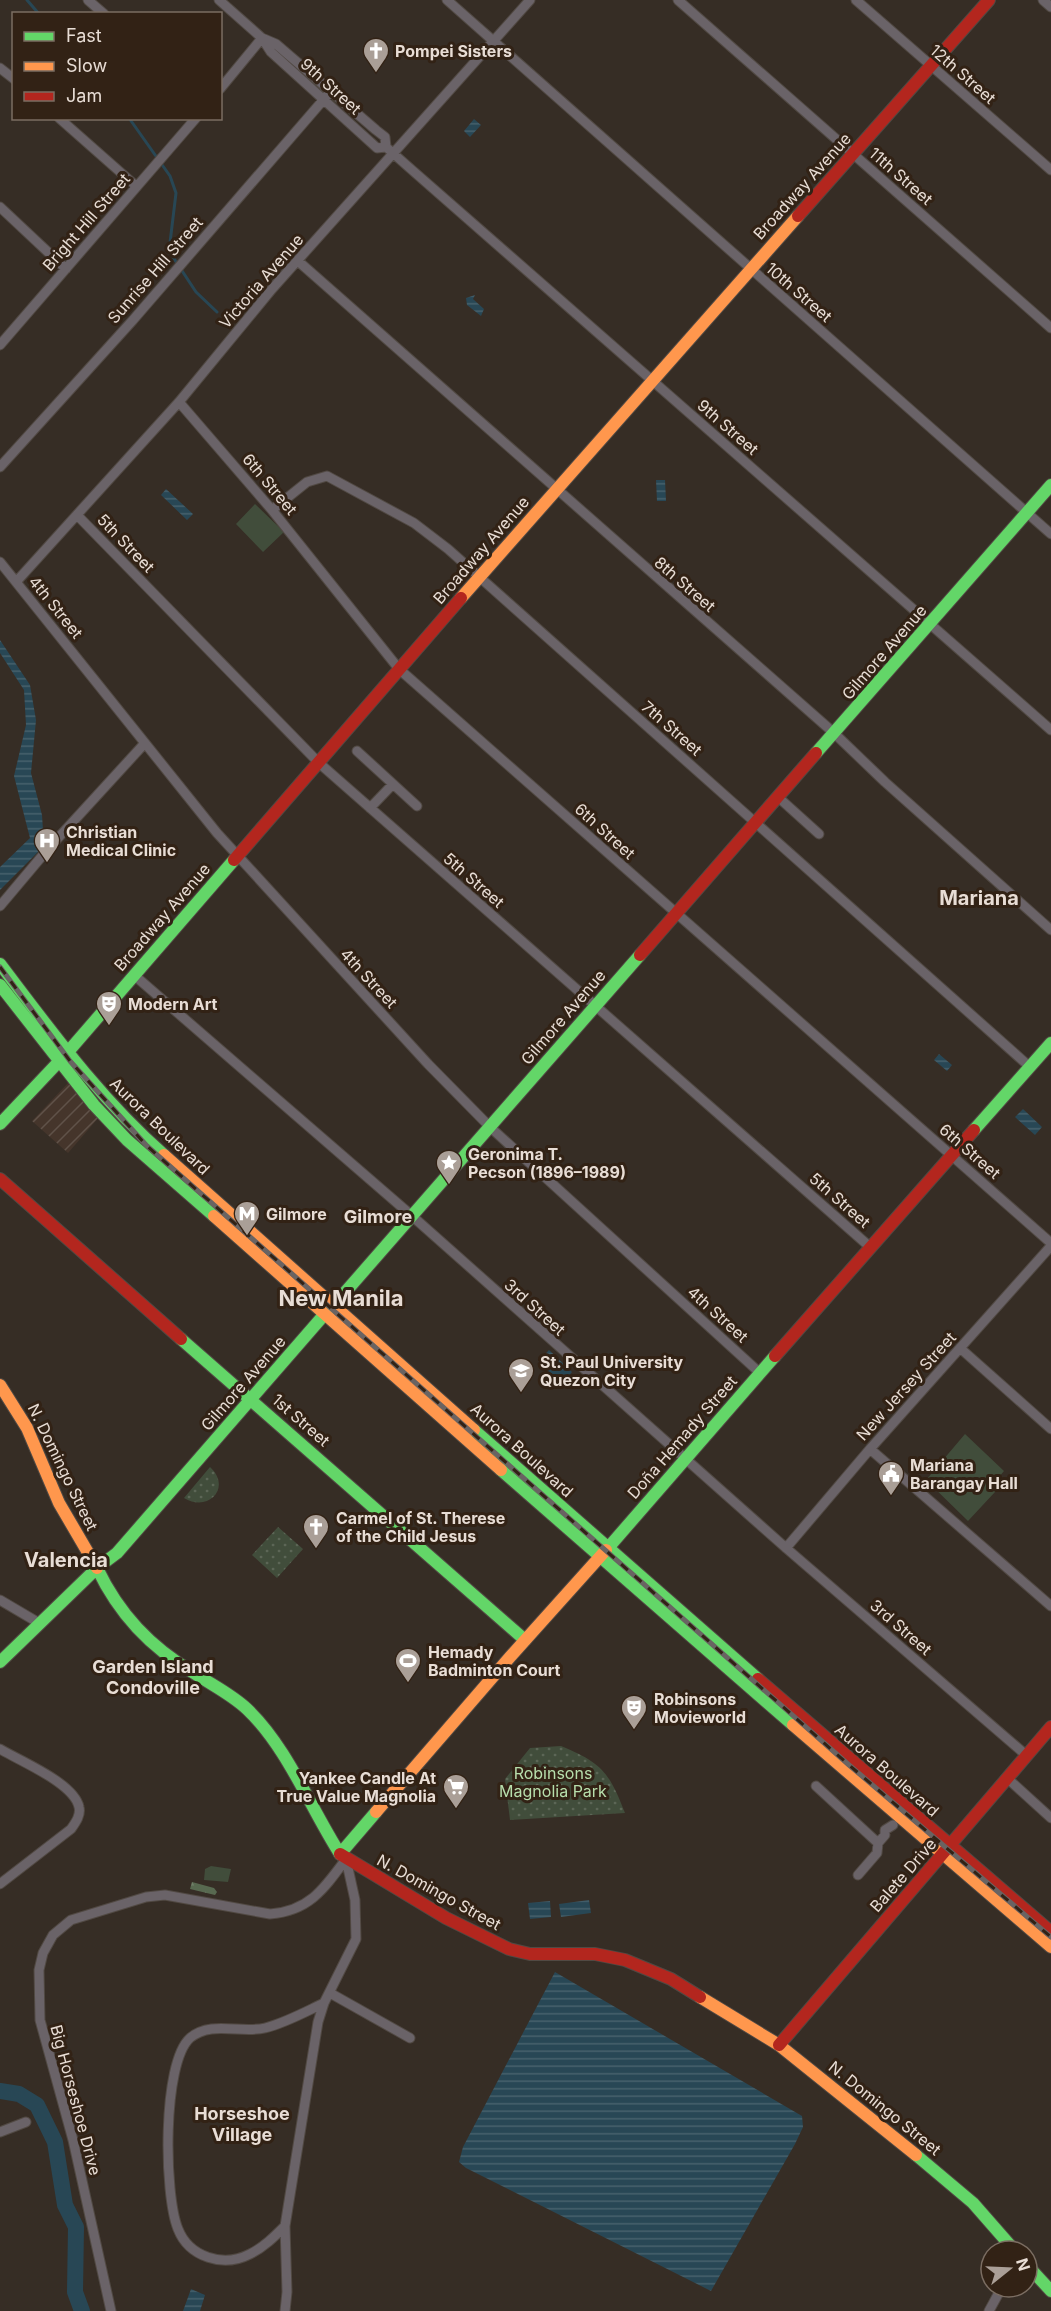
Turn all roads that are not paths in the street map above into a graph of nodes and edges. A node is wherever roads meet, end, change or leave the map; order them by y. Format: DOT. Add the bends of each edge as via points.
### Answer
graph roads {
  1 [pos="88,0"];
  2 [pos="219,0"];
  3 [pos="237,0"];
  4 [pos="447,0"];
  5 [pos="530,0"];
  6 [pos="678,0"];
  7 [pos="856,0"];
  8 [pos="989,0"];
  9 [pos="1043,0"];
  10 [pos="1051,7"];
  11 [pos="230,8"];
  12 [pos="102,12"];
  13 [pos="262,38"];
  14 [pos="495,42"];
  15 [pos="931,66"];
  16 [pos="0,68"];
  17 [pos="12,77"];
  18 [pos="222,87"];
  19 [pos="331,91"];
  20 [pos="324,99"];
  21 [pos="61,120"];
  22 [pos="194,120"];
  23 [pos="390,151"];
  24 [pos="853,154"];
  25 [pos="1051,170"];
  26 [pos="136,186"];
  27 [pos="0,207"];
  28 [pos="298,261"];
  29 [pos="66,269"];
  30 [pos="751,269"];
  31 [pos="1051,328"];
  32 [pos="0,345"];
  33 [pos="652,381"];
  34 [pos="179,402"];
  35 [pos="0,467"];
  36 [pos="1051,485"];
  37 [pos="556,489"];
  38 [pos="272,510"];
  39 [pos="1027,512"];
  40 [pos="77,515"];
  41 [pos="1051,534"];
  42 [pos="0,562"];
  43 [pos="478,577"];
  44 [pos="16,582"];
  45 [pos="930,624"];
  46 [pos="399,669"];
  47 [pos="1051,730"];
  48 [pos="834,733"];
  49 [pos="146,743"];
  50 [pos="357,751"];
  51 [pos="318,762"];
  52 [pos="393,784"];
  53 [pos="778,797"];
  54 [pos="417,806"];
  55 [pos="370,808"];
  56 [pos="756,823"];
  57 [pos="819,834"];
  58 [pos="237,856"];
  59 [pos="0,906"];
  60 [pos="675,913"];
  61 [pos="1051,930"];
  62 [pos="0,964"];
  63 [pos="134,975"];
  64 [pos="0,985"];
  65 [pos="595,1006"];
  66 [pos="1051,1043"];
  67 [pos="63,1057"];
  68 [pos="1030,1067"];
  69 [pos="0,1124"];
  70 [pos="490,1127"];
  71 [pos="951,1155"];
  72 [pos="0,1179"];
  73 [pos="411,1215"];
  74 [pos="1051,1244"];
  75 [pos="870,1247"];
  76 [pos="333,1305"];
  77 [pos="325,1315"];
  78 [pos="960,1348"];
  79 [pos="760,1372"];
  80 [pos="0,1384"];
  81 [pos="251,1398"];
  82 [pos="1051,1429"];
  83 [pos="870,1449"];
  84 [pos="684,1458"];
  85 [pos="786,1548"];
  86 [pos="604,1552"];
  87 [pos="97,1568"];
  88 [pos="0,1600"];
  89 [pos="1051,1606"];
  90 [pos="39,1623"];
  91 [pos="525,1640"];
  92 [pos="0,1662"];
  93 [pos="1051,1727"];
  94 [pos="0,1749"];
  95 [pos="1026,1755"];
  96 [pos="1007,1778"];
  97 [pos="816,1786"];
  98 [pos="1051,1818"];
  99 [pos="896,1821"];
  100 [pos="878,1843"];
  101 [pos="947,1850"];
  102 [pos="343,1856"];
  103 [pos="858,1875"];
  104 [pos="0,1884"];
  105 [pos="1051,1932"];
  106 [pos="1051,1947"];
  107 [pos="330,1993"];
  108 [pos="324,2003"];
  109 [pos="410,2038"];
  110 [pos="779,2045"];
  111 [pos="26,2122"];
  112 [pos="0,2132"];
  113 [pos="285,2226"];
  114 [pos="1004,2239"];
  115 [pos="1039,2278"];
  116 [pos="1051,2291"];
  117 [pos="111,2311"];
  118 [pos="285,2311"];
  1 -- 12 [label="street"];
  2 -- 11 [label="street, 9th Street"];
  3 -- 11 [label="street"];
  4 -- 14 [label="street, 10th Street"];
  5 -- 14 [label="street, Victoria Avenue"];
  6 -- 24 [label="street, 11th Street"];
  7 -- 15 [label="street, 12th Street"];
  8 -- 15 [label="main road, Broadway Avenue"];
  9 -- 10 [label="street"];
  11 -- 13 [label="street, 9th Street"];
  13 -- 18 [label="street"];
  13 -- 19 [label="street, 9th Street" via="276,44"];
  13 -- 20 [label="street, 9th Street" via="271,52"];
  14 -- 23 [label="street, Victoria Avenue"];
  14 -- 30 [label="street, 10th Street"];
  15 -- 24 [label="main road, Broadway Avenue"];
  15 -- 25 [label="street, 12th Street"];
  16 -- 17 [label="street"];
  19 -- 20 [label="street, Sunrise Hill Street"];
  19 -- 23 [label="street, 9th Street" via="385,137"];
  20 -- 23 [label="street, 9th Street" via="377,148"];
  20 -- 35 [label="street, Sunrise Hill Street"];
  21 -- 26 [label="street"];
  22 -- 26 [label="street, Bright Hill Street"];
  23 -- 28 [label="street, Victoria Avenue"];
  23 -- 33 [label="street, 9th Street"];
  24 -- 30 [label="main road, Broadway Avenue"];
  24 -- 31 [label="street, 11th Street"];
  26 -- 29 [label="street, Bright Hill Street"];
  27 -- 29 [label="street"];
  28 -- 34 [label="street, Victoria Avenue"];
  28 -- 37 [label="street, 8th Street"];
  29 -- 32 [label="street, Bright Hill Street"];
  30 -- 33 [label="main road, Broadway Avenue"];
  30 -- 39 [label="street, 10th Street"];
  33 -- 37 [label="main road, Broadway Avenue"];
  33 -- 45 [label="street, 9th Street"];
  34 -- 38 [label="street, 6th Street"];
  34 -- 40 [label="street, Victoria Avenue"];
  36 -- 39 [label="main road, Gilmore Avenue"];
  37 -- 43 [label="main road, Broadway Avenue"];
  37 -- 48 [label="street, 8th Street"];
  38 -- 43 [label="street, 7th Street" via="307,482 327,476 414,523"];
  38 -- 46 [label="street, 6th Street"];
  39 -- 41 [label="street, 10th Street"];
  39 -- 45 [label="main road, Gilmore Avenue"];
  40 -- 44 [label="street, Victoria Avenue"];
  40 -- 51 [label="street, 5th Street"];
  42 -- 44 [label="street, 4th Street"];
  43 -- 46 [label="main road, Broadway Avenue"];
  43 -- 56 [label="street, 7th Street"];
  44 -- 49 [label="street, 4th Street"];
  45 -- 47 [label="street, 9th Street"];
  45 -- 48 [label="main road, Gilmore Avenue"];
  46 -- 51 [label="main road, Broadway Avenue"];
  46 -- 60 [label="street, 6th Street"];
  48 -- 53 [label="main road, Gilmore Avenue"];
  48 -- 61 [label="street, 8th Street"];
  49 -- 58 [label="street, 4th Street"];
  49 -- 59 [label="street"];
  50 -- 52 [label="street"];
  51 -- 55 [label="street, 5th Street"];
  51 -- 58 [label="main road, Broadway Avenue"];
  52 -- 54 [label="street"];
  52 -- 55 [label="street"];
  53 -- 56 [label="main road, Gilmore Avenue"];
  53 -- 57 [label="street"];
  55 -- 65 [label="street, 5th Street"];
  56 -- 60 [label="main road, Gilmore Avenue"];
  56 -- 68 [label="street, 7th Street"];
  58 -- 63 [label="main road, Broadway Avenue"];
  58 -- 70 [label="street, 4th Street"];
  60 -- 65 [label="main road, Gilmore Avenue"];
  60 -- 71 [label="street, 6th Street"];
  62 -- 67 [label="main road, Aurora Boulevard"];
  63 -- 67 [label="main road, Broadway Avenue"];
  63 -- 73 [label="street, 3rd Street"];
  64 -- 67 [label="main road, Aurora Boulevard"];
  65 -- 70 [label="main road, Gilmore Avenue"];
  65 -- 75 [label="street, 5th Street"];
  66 -- 68 [label="main road, Doña Hemady Street"];
  67 -- 69 [label="main road, Broadway Avenue"];
  67 -- 76 [label="main road, Aurora Boulevard" via="134,1129"];
  67 -- 77 [label="main road, Aurora Boulevard" via="117,1130"];
  68 -- 71 [label="main road, Doña Hemady Street"];
  70 -- 73 [label="main road, Gilmore Avenue"];
  70 -- 79 [label="street, 4th Street"];
  71 -- 74 [label="street, 6th Street"];
  71 -- 75 [label="main road, Doña Hemady Street"];
  72 -- 81 [label="main road, 1st Street"];
  73 -- 76 [label="main road, Gilmore Avenue"];
  73 -- 84 [label="street, 3rd Street"];
  74 -- 78 [label="street, New Jersey Street"];
  75 -- 79 [label="main road, Doña Hemady Street"];
  76 -- 77 [label="main road, Gilmore Avenue"];
  76 -- 86 [label="main road, Aurora Boulevard"];
  77 -- 81 [label="main road, Gilmore Avenue"];
  77 -- 86 [label="main road, Aurora Boulevard"];
  78 -- 82 [label="street"];
  78 -- 83 [label="street, New Jersey Street"];
  79 -- 84 [label="main road, Doña Hemady Street"];
  80 -- 87 [label="main road, N. Domingo Street" via="27,1428 59,1503"];
  81 -- 87 [label="main road, Gilmore Avenue" via="117,1553"];
  81 -- 91 [label="main road, 1st Street"];
  83 -- 85 [label="street, New Jersey Street"];
  83 -- 89 [label="street"];
  84 -- 85 [label="street, 3rd Street"];
  84 -- 86 [label="main road, Doña Hemady Street"];
  85 -- 95 [label="street, 3rd Street"];
  86 -- 91 [label="main road, Doña Hemady Street"];
  86 -- 99 [label="main road, Aurora Boulevard"];
  86 -- 101 [label="main road, Aurora Boulevard"];
  87 -- 90 [label="main road, Gilmore Avenue"];
  87 -- 102 [label="main road, N. Domingo Street" via="121,1610 146,1639 238,1702 263,1727"];
  88 -- 90 [label="street"];
  90 -- 92 [label="main road, Gilmore Avenue"];
  91 -- 102 [label="main road, Doña Hemady Street"];
  93 -- 95 [label="main road, Balete Drive"];
  94 -- 104 [label="street" via="70,1790 79,1807 78,1819 71,1828"];
  95 -- 96 [label="main road, Balete Drive"];
  96 -- 98 [label="street"];
  96 -- 101 [label="main road, Balete Drive"];
  97 -- 100 [label="street"];
  99 -- 100 [label="street" via="892,1832"];
  99 -- 101 [label="main road, Aurora Boulevard"];
  100 -- 103 [label="street" via="878,1853"];
  101 -- 105 [label="main road, Aurora Boulevard"];
  101 -- 106 [label="main road, Aurora Boulevard"];
  101 -- 110 [label="main road, Balete Drive"];
  102 -- 107 [label="street" via="355,1900 356,1939"];
  102 -- 110 [label="main road, N. Domingo Street" via="446,1918 509,1949 530,1954 595,1954 626,1960 671,1979"];
  102 -- 117 [label="street, Big Horseshoe Drive" via="312,1900 286,1913 270,1914 165,1895 146,1897 71,1920 53,1935 43,1953 39,2020 73,2140"];
  107 -- 108 [label="street"];
  107 -- 109 [label="street"];
  108 -- 113 [label="street"];
  108 -- 113 [label="street" via="261,2029 208,2029 198,2033 188,2040 172,2077 170,2183 178,2229 188,2246 217,2261 248,2256"];
  110 -- 114 [label="main road, N. Domingo Street" via="949,2181"];
  111 -- 112 [label="street"];
  113 -- 118 [label="street"];
  115 -- 116 [label="main road"];
}
